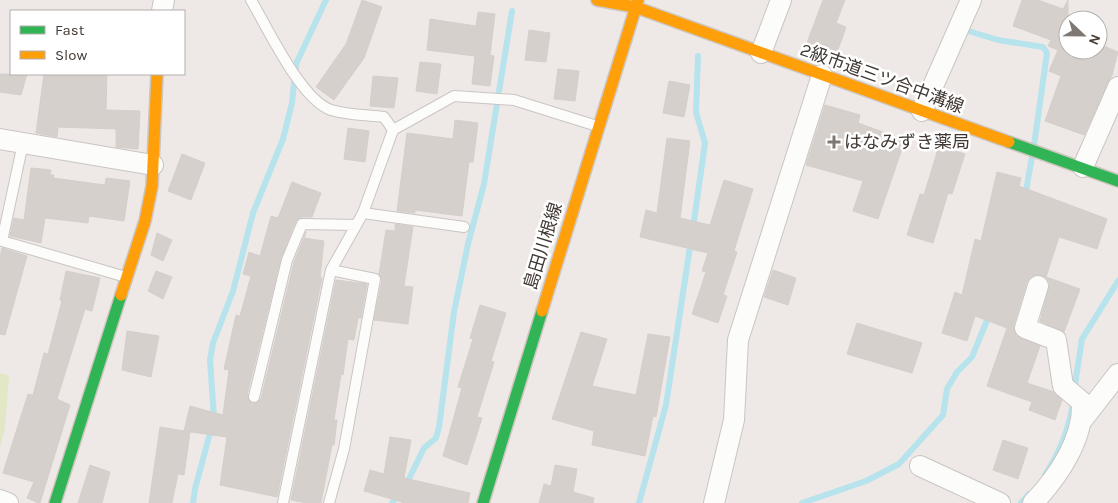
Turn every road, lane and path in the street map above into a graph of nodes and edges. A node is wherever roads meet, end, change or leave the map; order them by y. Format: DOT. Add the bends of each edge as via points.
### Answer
graph roads {
  1 [pos="251,0"];
  2 [pos="598,0"];
  3 [pos="780,0"];
  4 [pos="971,0"];
  5 [pos="636,3"];
  6 [pos="761,53"];
  7 [pos="156,75"];
  8 [pos="822,75"];
  9 [pos="1118,88"];
  10 [pos="922,111"];
  11 [pos="598,127"];
  12 [pos="393,130"];
  13 [pos="0,140"];
  14 [pos="23,143"];
  15 [pos="152,165"];
  16 [pos="1083,167"];
  17 [pos="1118,181"];
  18 [pos="363,213"];
  19 [pos="356,225"];
  20 [pos="464,228"];
  21 [pos="330,270"];
  22 [pos="127,277"];
  23 [pos="1038,286"];
  24 [pos="1118,374"];
  25 [pos="254,397"];
  26 [pos="1083,418"];
  27 [pos="920,466"];
  28 [pos="0,500"];
  29 [pos="8,503"];
  30 [pos="55,503"];
  31 [pos="283,503"];
  32 [pos="329,503"];
  33 [pos="484,503"];
  34 [pos="714,503"];
  35 [pos="1000,503"];
  36 [pos="1033,503"];
  1 -- 12 [label="lane" via="311,98 330,110 384,117"];
  2 -- 5 [label="street, 2級市道三ツ合中溝線"];
  3 -- 6 [label="street"];
  4 -- 10 [label="street"];
  5 -- 6 [label="street, 2級市道三ツ合中溝線"];
  5 -- 11 [label="street, 島田川根線"];
  6 -- 8 [label="street, 2級市道三ツ合中溝線"];
  7 -- 15 [label="street"];
  8 -- 10 [label="street, 2級市道三ツ合中溝線"];
  8 -- 34 [label="street" via="738,340 734,420"];
  9 -- 16 [label="street"];
  10 -- 16 [label="street, 2級市道三ツ合中溝線"];
  11 -- 12 [label="lane" via="514,100 454,96"];
  11 -- 33 [label="street, 島田川根線"];
  12 -- 18 [label="lane"];
  13 -- 14 [label="street"];
  14 -- 15 [label="street"];
  14 -- 22 [label="lane" via="2,241"];
  15 -- 22 [label="street" via="152,186 145,221"];
  16 -- 17 [label="street, 2級市道三ツ合中溝線"];
  18 -- 19 [label="lane"];
  18 -- 20 [label="lane"];
  19 -- 21 [label="lane"];
  19 -- 25 [label="lane" via="302,224 287,260"];
  21 -- 31 [label="lane"];
  21 -- 32 [label="lane" via="376,279 344,448"];
  22 -- 30 [label="street"];
  23 -- 26 [label="street" via="1025,328 1056,340 1062,386 1082,402"];
  24 -- 26 [label="street"];
  26 -- 36 [label="street" via="1051,483"];
  27 -- 35 [label="street"];
  28 -- 29 [label="street"];
}
